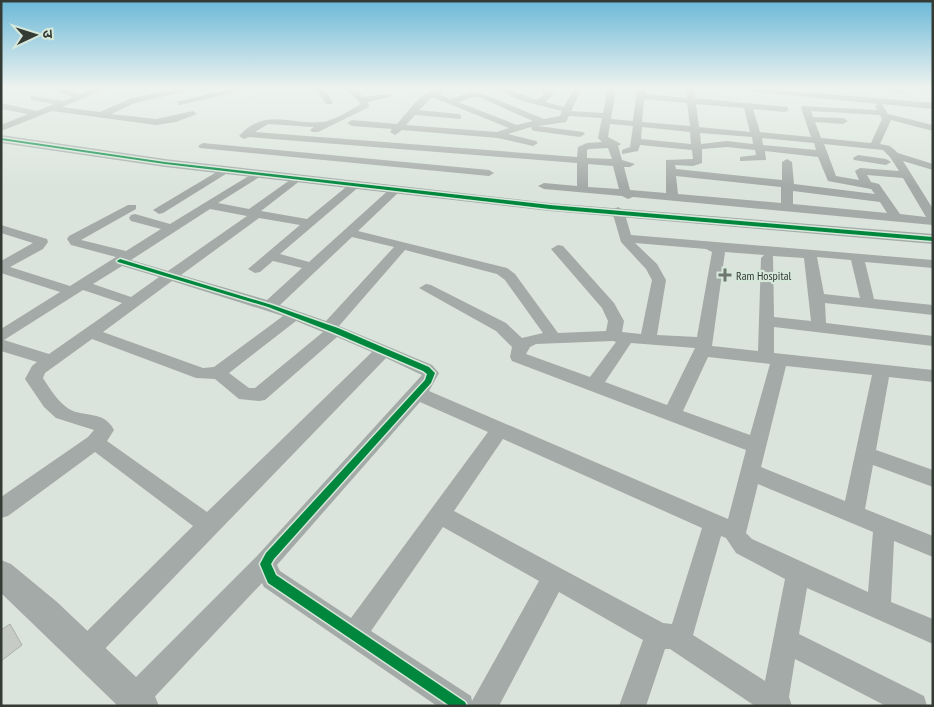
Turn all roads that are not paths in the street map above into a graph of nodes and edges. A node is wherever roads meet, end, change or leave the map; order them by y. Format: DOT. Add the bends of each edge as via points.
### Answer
graph roads {
  1 [pos="19,121"];
  2 [pos="300,121"];
  3 [pos="331,121"];
  4 [pos="403,121"];
  5 [pos="501,121"];
  6 [pos="546,121"];
  7 [pos="563,121"];
  8 [pos="606,121"];
  9 [pos="617,121"];
  10 [pos="628,121"];
  11 [pos="638,121"];
  12 [pos="694,121"];
  13 [pos="752,121"];
  14 [pos="810,121"];
  15 [pos="883,121"];
  16 [pos="910,121"];
  17 [pos="294,122"];
  18 [pos="543,122"];
  19 [pos="352,123"];
  20 [pos="638,124"];
  21 [pos="324,125"];
  22 [pos="931,126"];
  23 [pos="399,127"];
  24 [pos="518,127"];
  25 [pos="1,128"];
  26 [pos="695,129"];
  27 [pos="559,131"];
  28 [pos="247,134"];
  29 [pos="580,134"];
  30 [pos="498,135"];
  31 [pos="756,135"];
  32 [pos="298,138"];
  33 [pos="1,139"];
  34 [pos="636,142"];
  35 [pos="819,142"];
  36 [pos="533,143"];
  37 [pos="613,143"];
  38 [pos="203,146"];
  39 [pos="390,146"];
  40 [pos="874,146"];
  41 [pos="697,147"];
  42 [pos="760,148"];
  43 [pos="228,149"];
  44 [pos="626,152"];
  45 [pos="278,153"];
  46 [pos="495,154"];
  47 [pos="823,154"];
  48 [pos="858,158"];
  49 [pos="896,159"];
  50 [pos="582,161"];
  51 [pos="787,162"];
  52 [pos="383,163"];
  53 [pos="625,164"];
  54 [pos="933,167"];
  55 [pos="225,170"];
  56 [pos="670,172"];
  57 [pos="257,174"];
  58 [pos="906,175"];
  59 [pos="297,178"];
  60 [pos="741,179"];
  61 [pos="834,180"];
  62 [pos="866,184"];
  63 [pos="355,185"];
  64 [pos="788,185"];
  65 [pos="544,186"];
  66 [pos="396,189"];
  67 [pos="583,189"];
  68 [pos="846,194"];
  69 [pos="182,196"];
  70 [pos="672,196"];
  71 [pos="884,199"];
  72 [pos="626,201"];
  73 [pos="210,204"];
  74 [pos="784,207"];
  75 [pos="159,210"];
  76 [pos="254,214"];
  77 [pos="896,218"];
  78 [pos="933,220"];
  79 [pos="309,223"];
  80 [pos="172,228"];
  81 [pos="1,229"];
  82 [pos="349,232"];
  83 [pos="626,238"];
  84 [pos="933,239"];
  85 [pos="402,246"];
  86 [pos="717,248"];
  87 [pos="558,249"];
  88 [pos="810,255"];
  89 [pos="271,256"];
  90 [pos="857,256"];
  91 [pos="124,258"];
  92 [pos="768,258"];
  93 [pos="933,264"];
  94 [pos="312,266"];
  95 [pos="1,268"];
  96 [pos="255,269"];
  97 [pos="169,277"];
  98 [pos="77,288"];
  99 [pos="426,288"];
  100 [pos="817,298"];
  101 [pos="133,302"];
  102 [pos="868,303"];
  103 [pos="270,306"];
  104 [pos="933,310"];
  105 [pos="294,315"];
  106 [pos="766,322"];
  107 [pos="819,328"];
  108 [pos="332,329"];
  109 [pos="91,333"];
  110 [pos="1,336"];
  111 [pos="620,337"];
  112 [pos="554,338"];
  113 [pos="648,340"];
  114 [pos="933,341"];
  115 [pos="1,344"];
  116 [pos="521,346"];
  117 [pos="704,347"];
  118 [pos="383,351"];
  119 [pos="772,359"];
  120 [pos="52,361"];
  121 [pos="882,370"];
  122 [pos="218,374"];
  123 [pos="933,376"];
  124 [pos="594,385"];
  125 [pos="417,393"];
  126 [pos="672,414"];
  127 [pos="500,429"];
  128 [pos="95,442"];
  129 [pos="758,446"];
  130 [pos="865,454"];
  131 [pos="752,472"];
  132 [pos="933,479"];
  133 [pos="1,509"];
  134 [pos="438,514"];
  135 [pos="853,514"];
  136 [pos="714,522"];
  137 [pos="208,525"];
  138 [pos="884,526"];
  139 [pos="735,532"];
  140 [pos="933,547"];
  141 [pos="265,564"];
  142 [pos="798,573"];
  143 [pos="1,574"];
  144 [pos="554,578"];
  145 [pos="879,608"];
  146 [pos="933,632"];
  147 [pos="354,634"];
  148 [pos="665,635"];
  149 [pos="785,640"];
  150 [pos="85,651"];
  151 [pos="138,702"];
  152 [pos="776,705"];
  153 [pos="461,706"];
  154 [pos="484,706"];
  155 [pos="632,706"];
  156 [pos="914,706"];
  1 -- 25 [label="street"];
  2 -- 17 [label="street"];
  3 -- 21 [label="street"];
  4 -- 23 [label="street"];
  5 -- 24 [label="street"];
  6 -- 18 [label="street"];
  7 -- 27 [label="street"];
  8 -- 37 [label="street" via="603,138"];
  9 -- 37 [label="street"];
  10 -- 20 [label="street"];
  11 -- 20 [label="street"];
  12 -- 26 [label="street"];
  13 -- 31 [label="street"];
  14 -- 35 [label="street"];
  15 -- 40 [label="street"];
  16 -- 22 [label="street"];
  17 -- 21 [label="street"];
  17 -- 28 [label="street" via="265,122"];
  18 -- 24 [label="street"];
  19 -- 23 [label="street"];
  20 -- 26 [label="street"];
  20 -- 34 [label="street"];
  21 -- 32 [label="street"];
  23 -- 30 [label="street"];
  23 -- 39 [label="street"];
  24 -- 27 [label="street"];
  24 -- 30 [label="street"];
  26 -- 31 [label="street"];
  26 -- 41 [label="street"];
  27 -- 29 [label="street"];
  28 -- 32 [label="street"];
  28 -- 43 [label="street"];
  30 -- 36 [label="street"];
  31 -- 35 [label="street"];
  31 -- 42 [label="street"];
  32 -- 39 [label="street"];
  32 -- 45 [label="street"];
  33 -- 55 [label="street"];
  34 -- 41 [label="street"];
  34 -- 44 [label="street" via="634,149"];
  35 -- 40 [label="street"];
  35 -- 47 [label="street"];
  37 -- 44 [label="street"];
  37 -- 50 [label="street" via="583,147"];
  37 -- 53 [label="street"];
  38 -- 43 [label="street"];
  39 -- 46 [label="street"];
  39 -- 52 [label="street"];
  40 -- 49 [label="street" via="886,148"];
  41 -- 42 [label="street" via="727,144"];
  41 -- 56 [label="street" via="698,162 672,161"];
  42 -- 47 [label="street"];
  42 -- 60 [label="street" via="762,160 742,162"];
  43 -- 45 [label="street"];
  44 -- 53 [label="street"];
  45 -- 52 [label="street"];
  46 -- 50 [label="street"];
  46 -- 52 [label="street" via="488,177"];
  47 -- 61 [label="street"];
  48 -- 49 [label="street"];
  49 -- 54 [label="street"];
  49 -- 58 [label="street"];
  50 -- 53 [label="street"];
  50 -- 67 [label="street"];
  51 -- 64 [label="street"];
  53 -- 72 [label="street"];
  55 -- 57 [label="street"];
  55 -- 69 [label="street"];
  56 -- 60 [label="street"];
  56 -- 70 [label="street"];
  57 -- 59 [label="street"];
  57 -- 73 [label="street"];
  58 -- 62 [label="street" via="860,171"];
  58 -- 78 [label="street"];
  59 -- 63 [label="street"];
  59 -- 76 [label="street"];
  60 -- 64 [label="street"];
  61 -- 62 [label="street"];
  61 -- 68 [label="street"];
  62 -- 71 [label="street" via="875,186"];
  63 -- 66 [label="street"];
  63 -- 79 [label="street"];
  64 -- 68 [label="street"];
  64 -- 74 [label="street"];
  65 -- 67 [label="street"];
  66 -- 72 [label="street" via="550,207"];
  66 -- 82 [label="street"];
  67 -- 72 [label="street"];
  68 -- 71 [label="street"];
  69 -- 73 [label="street"];
  69 -- 75 [label="street"];
  70 -- 72 [label="street"];
  70 -- 74 [label="street"];
  71 -- 77 [label="street"];
  72 -- 83 [label="street"];
  72 -- 84 [label="street"];
  73 -- 76 [label="street"];
  73 -- 80 [label="street"];
  74 -- 77 [label="street"];
  76 -- 79 [label="street"];
  76 -- 97 [label="street"];
  77 -- 78 [label="street"];
  79 -- 89 [label="street"];
  80 -- 91 [label="street"];
  80 -- 91 [label="street" via="134,212 73,239"];
  81 -- 95 [label="street" via="42,242"];
  82 -- 85 [label="street"];
  82 -- 94 [label="street"];
  83 -- 86 [label="street"];
  83 -- 113 [label="street" via="659,280"];
  85 -- 108 [label="street"];
  85 -- 112 [label="street" via="506,274"];
  86 -- 88 [label="street"];
  86 -- 117 [label="street"];
  87 -- 111 [label="street" via="609,306"];
  88 -- 90 [label="street"];
  88 -- 100 [label="street"];
  89 -- 94 [label="street"];
  89 -- 96 [label="street"];
  90 -- 93 [label="street"];
  90 -- 102 [label="street"];
  91 -- 97 [label="street"];
  91 -- 98 [label="street"];
  92 -- 106 [label="street"];
  94 -- 103 [label="street"];
  95 -- 98 [label="street"];
  97 -- 101 [label="street"];
  97 -- 103 [label="street"];
  98 -- 101 [label="street"];
  98 -- 110 [label="street"];
  99 -- 116 [label="street" via="501,327"];
  100 -- 102 [label="street"];
  100 -- 107 [label="street"];
  101 -- 109 [label="street"];
  102 -- 104 [label="street"];
  103 -- 105 [label="street"];
  105 -- 108 [label="street"];
  105 -- 122 [label="street"];
  106 -- 107 [label="street"];
  106 -- 119 [label="street"];
  107 -- 114 [label="street"];
  108 -- 118 [label="street"];
  108 -- 122 [label="street" via="259,395 245,394"];
  109 -- 120 [label="street"];
  109 -- 122 [label="street" via="202,374"];
  111 -- 112 [label="street"];
  111 -- 113 [label="street"];
  111 -- 124 [label="street"];
  112 -- 116 [label="street" via="528,340"];
  113 -- 117 [label="street"];
  115 -- 120 [label="street"];
  116 -- 124 [label="street" via="517,353 522,359"];
  117 -- 119 [label="street"];
  117 -- 126 [label="street"];
  118 -- 125 [label="street" via="430,373 428,381"];
  118 -- 137 [label="street"];
  119 -- 121 [label="street"];
  119 -- 129 [label="street"];
  120 -- 128 [label="street" via="38,370 34,379 63,414 102,426 105,430"];
  121 -- 123 [label="street"];
  121 -- 130 [label="street"];
  124 -- 126 [label="street"];
  125 -- 127 [label="street"];
  125 -- 141 [label="street"];
  126 -- 129 [label="street"];
  127 -- 134 [label="street"];
  127 -- 136 [label="street"];
  128 -- 133 [label="street"];
  128 -- 137 [label="street"];
  129 -- 131 [label="street"];
  130 -- 132 [label="street"];
  130 -- 135 [label="street"];
  131 -- 135 [label="street"];
  131 -- 139 [label="street"];
  134 -- 144 [label="street"];
  134 -- 147 [label="street"];
  135 -- 138 [label="street"];
  136 -- 139 [label="street"];
  136 -- 148 [label="street" via="683,630 678,636"];
  137 -- 150 [label="street"];
  138 -- 140 [label="street"];
  138 -- 145 [label="street"];
  139 -- 142 [label="street" via="744,546"];
  141 -- 147 [label="street" via="272,578"];
  141 -- 151 [label="street"];
  142 -- 145 [label="street"];
  142 -- 149 [label="street"];
  143 -- 150 [label="street"];
  144 -- 148 [label="street"];
  144 -- 154 [label="street"];
  145 -- 146 [label="street"];
  147 -- 153 [label="street"];
  148 -- 152 [label="street"];
  148 -- 155 [label="street"];
  149 -- 152 [label="street"];
  149 -- 156 [label="street"];
  150 -- 151 [label="street"];
}
